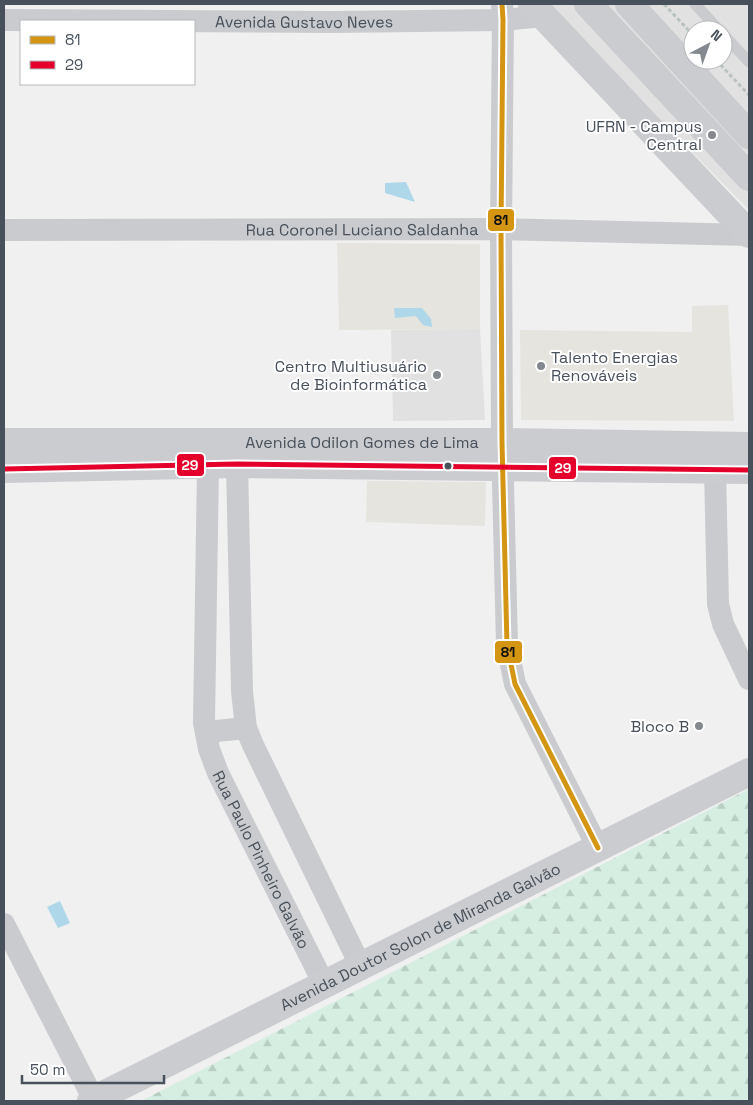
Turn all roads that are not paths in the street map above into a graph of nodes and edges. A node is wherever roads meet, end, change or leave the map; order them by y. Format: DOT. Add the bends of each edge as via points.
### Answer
graph roads {
  1 [pos="588,4"];
  2 [pos="629,4"];
  3 [pos="695,4"];
  4 [pos="538,10"];
  5 [pos="502,12"];
  6 [pos="4,20"];
  7 [pos="20,20"];
  8 [pos="710,20"];
  9 [pos="195,21"];
  10 [pos="733,45"];
  11 [pos="633,52"];
  12 [pos="749,62"];
  13 [pos="725,108"];
  14 [pos="749,135"];
  15 [pos="749,177"];
  16 [pos="501,229"];
  17 [pos="4,230"];
  18 [pos="749,235"];
  19 [pos="4,442"];
  20 [pos="749,446"];
  21 [pos="503,455"];
  22 [pos="237,464"];
  23 [pos="208,466"];
  24 [pos="4,469"];
  25 [pos="715,469"];
  26 [pos="749,470"];
  27 [pos="749,679"];
  28 [pos="246,728"];
  29 [pos="206,732"];
  30 [pos="749,772"];
  31 [pos="598,848"];
  32 [pos="4,924"];
  33 [pos="361,967"];
  34 [pos="324,984"];
  35 [pos="92,1101"];
  1 -- 11 [label="main road"];
  2 -- 13 [label="main road"];
  3 -- 8 [label="lane"];
  4 -- 5 [label="street, Avenida Gustavo Neves"];
  4 -- 18 [label="main road"];
  5 -- 9 [label="street, Avenida Gustavo Neves" via="330,22"];
  5 -- 16 [label="street"];
  6 -- 7 [label="street, Avenida Gustavo Neves"];
  10 -- 12 [label="lane"];
  11 -- 13 [label="main road" via="654,65 709,126 721,125"];
  11 -- 15 [label="main road"];
  13 -- 14 [label="main road"];
  16 -- 17 [label="street, Rua Coronel Luciano Saldanha"];
  16 -- 18 [label="street, Rua Coronel Luciano Saldanha"];
  16 -- 21 [label="street"];
  19 -- 21 [label="main road, Avenida Odilon Gomes de Lima"];
  20 -- 21 [label="main road, Avenida Odilon Gomes de Lima"];
  21 -- 22 [label="main road, Avenida Odilon Gomes de Lima"];
  21 -- 25 [label="main road, Avenida Odilon Gomes de Lima"];
  21 -- 31 [label="street" via="508,645 515,684"];
  22 -- 23 [label="main road, Avenida Odilon Gomes de Lima"];
  22 -- 28 [label="street" via="242,690"];
  23 -- 24 [label="main road, Avenida Odilon Gomes de Lima"];
  23 -- 29 [label="street, Rua Paulo Pinheiro Galvão"];
  25 -- 26 [label="main road, Avenida Odilon Gomes de Lima"];
  25 -- 27 [label="street" via="718,604 723,624"];
  28 -- 29 [label="street"];
  28 -- 33 [label="street"];
  29 -- 34 [label="street, Rua Paulo Pinheiro Galvão" via="218,773"];
  30 -- 31 [label="main road, Avenida Doutor Solon de Miranda Galvão"];
  31 -- 33 [label="main road, Avenida Doutor Solon de Miranda Galvão"];
  32 -- 35 [label="street"];
  33 -- 34 [label="main road, Avenida Doutor Solon de Miranda Galvão"];
  34 -- 35 [label="main road, Avenida Doutor Solon de Miranda Galvão"];
}
